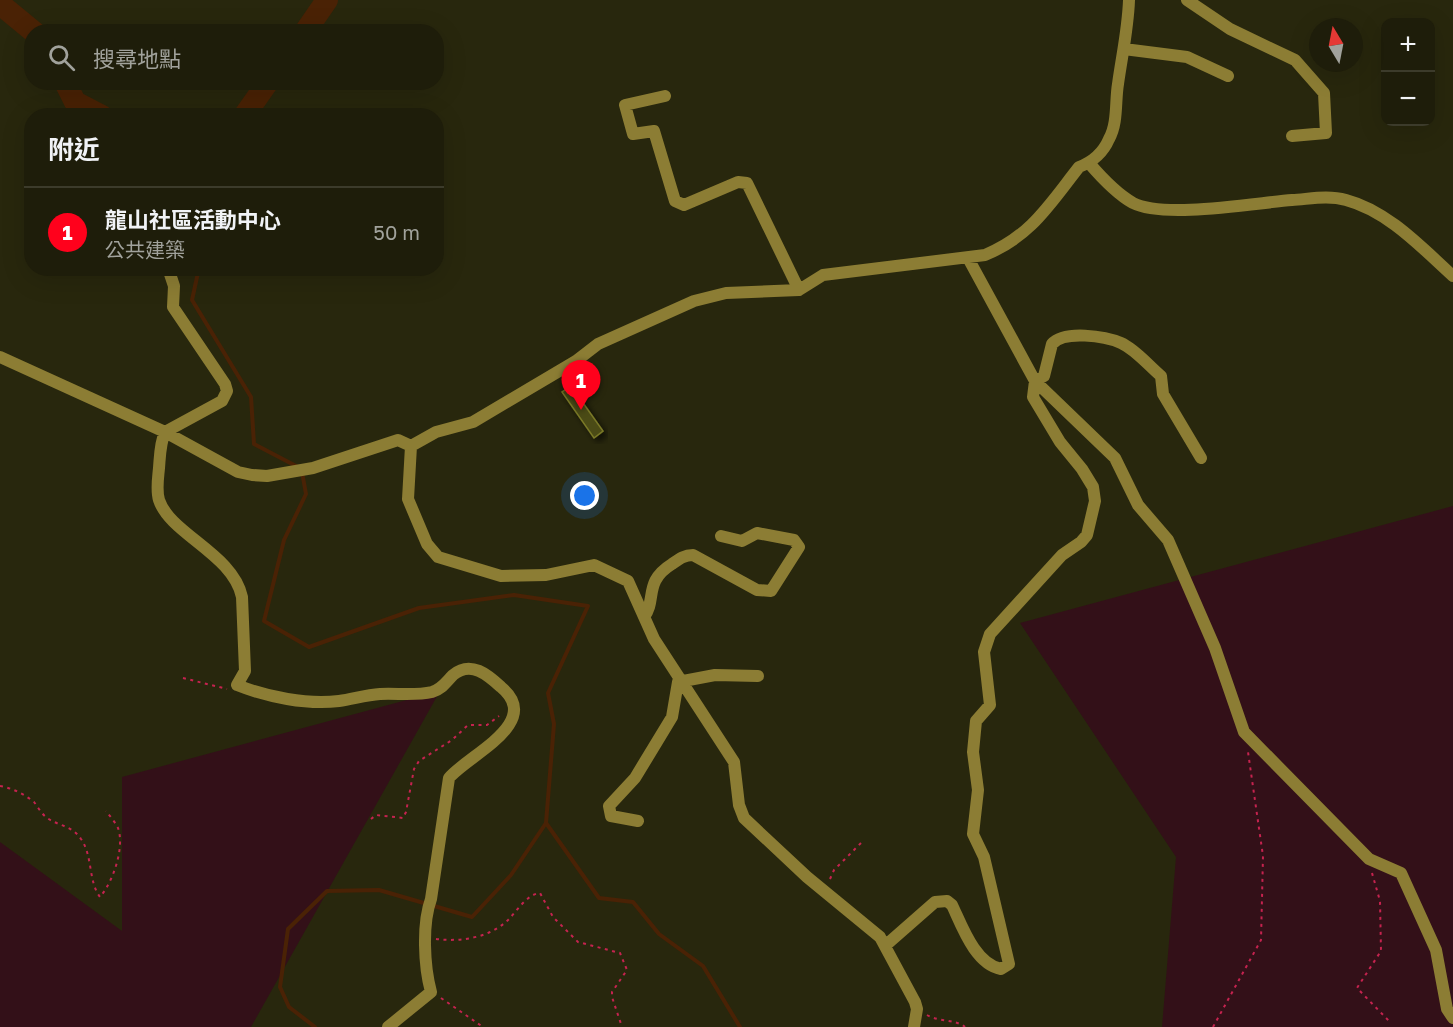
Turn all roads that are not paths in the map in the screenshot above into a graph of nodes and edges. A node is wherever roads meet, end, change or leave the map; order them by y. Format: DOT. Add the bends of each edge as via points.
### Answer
graph roads {
  1 [pos="1129,0"];
  2 [pos="1191,1"];
  3 [pos="1124,50"];
  4 [pos="1228,76"];
  5 [pos="665,96"];
  6 [pos="1292,136"];
  7 [pos="1089,163"];
  8 [pos="968,258"];
  9 [pos="171,276"];
  10 [pos="1453,276"];
  11 [pos="799,290"];
  12 [pos="0,357"];
  13 [pos="1035,381"];
  14 [pos="165,432"];
  15 [pos="411,446"];
  16 [pos="1200,458"];
  17 [pos="721,536"];
  18 [pos="644,617"];
  19 [pos="758,676"];
  20 [pos="681,682"];
  21 [pos="638,821"];
  22 [pos="886,945"];
  23 [pos="1453,1018"];
  24 [pos="388,1027"];
  25 [pos="914,1027"];
  1 -- 3 [label="street"];
  2 -- 6 [label="street" via="1230,28 1295,60 1324,93 1326,134"];
  3 -- 4 [label="street" via="1187,57"];
  3 -- 7 [label="street" via="1114,129 1103,150"];
  5 -- 11 [label="street" via="626,105 633,134 654,131 675,201 684,205 738,182 747,183"];
  7 -- 8 [label="street" via="1079,167 1024,234 1008,246"];
  7 -- 10 [label="street" via="1133,203 1155,208 1209,209 1322,197 1345,199 1391,221"];
  8 -- 11 [label="street" via="823,275"];
  8 -- 13 [label="street"];
  9 -- 14 [label="street" via="173,307 227,391 222,401"];
  11 -- 15 [label="street" via="726,293 694,301 598,344 473,422 436,432"];
  12 -- 14 [label="street"];
  13 -- 16 [label="street" via="1044,376 1052,344 1060,338 1120,342 1161,376 1163,394"];
  13 -- 22 [label="street" via="1034,402 1082,469 1093,487 1095,501 1087,535 1062,555 990,634 985,646 990,705 976,721 973,752 978,790 973,834 984,857 1009,964 1000,969 990,965 973,947 947,901 935,902"];
  13 -- 23 [label="street" via="1115,458 1138,505 1168,540 1215,648 1244,732 1369,859 1401,873 1436,950 1447,1009"];
  14 -- 15 [label="street" via="238,472 267,476 310,468 398,440"];
  14 -- 24 [label="street" via="157,487 161,505 209,550 240,590 245,671 237,685 256,692 339,701 432,692 455,674 469,669 483,671 515,702 514,713 497,739 449,778 426,914 425,965 432,992"];
  15 -- 18 [label="street" via="408,499 427,544 438,557 501,576 546,575 599,566 628,581"];
  17 -- 18 [label="street" via="742,541 757,533 794,540 800,547 771,591 757,590 693,555 683,557 655,580"];
  18 -- 20 [label="street"];
  19 -- 20 [label="street" via="715,675"];
  20 -- 21 [label="street" via="676,685 672,717 635,778 609,806 610,816"];
  20 -- 22 [label="street" via="734,762 739,806 746,821"];
  22 -- 25 [label="street" via="917,1009"];
}
